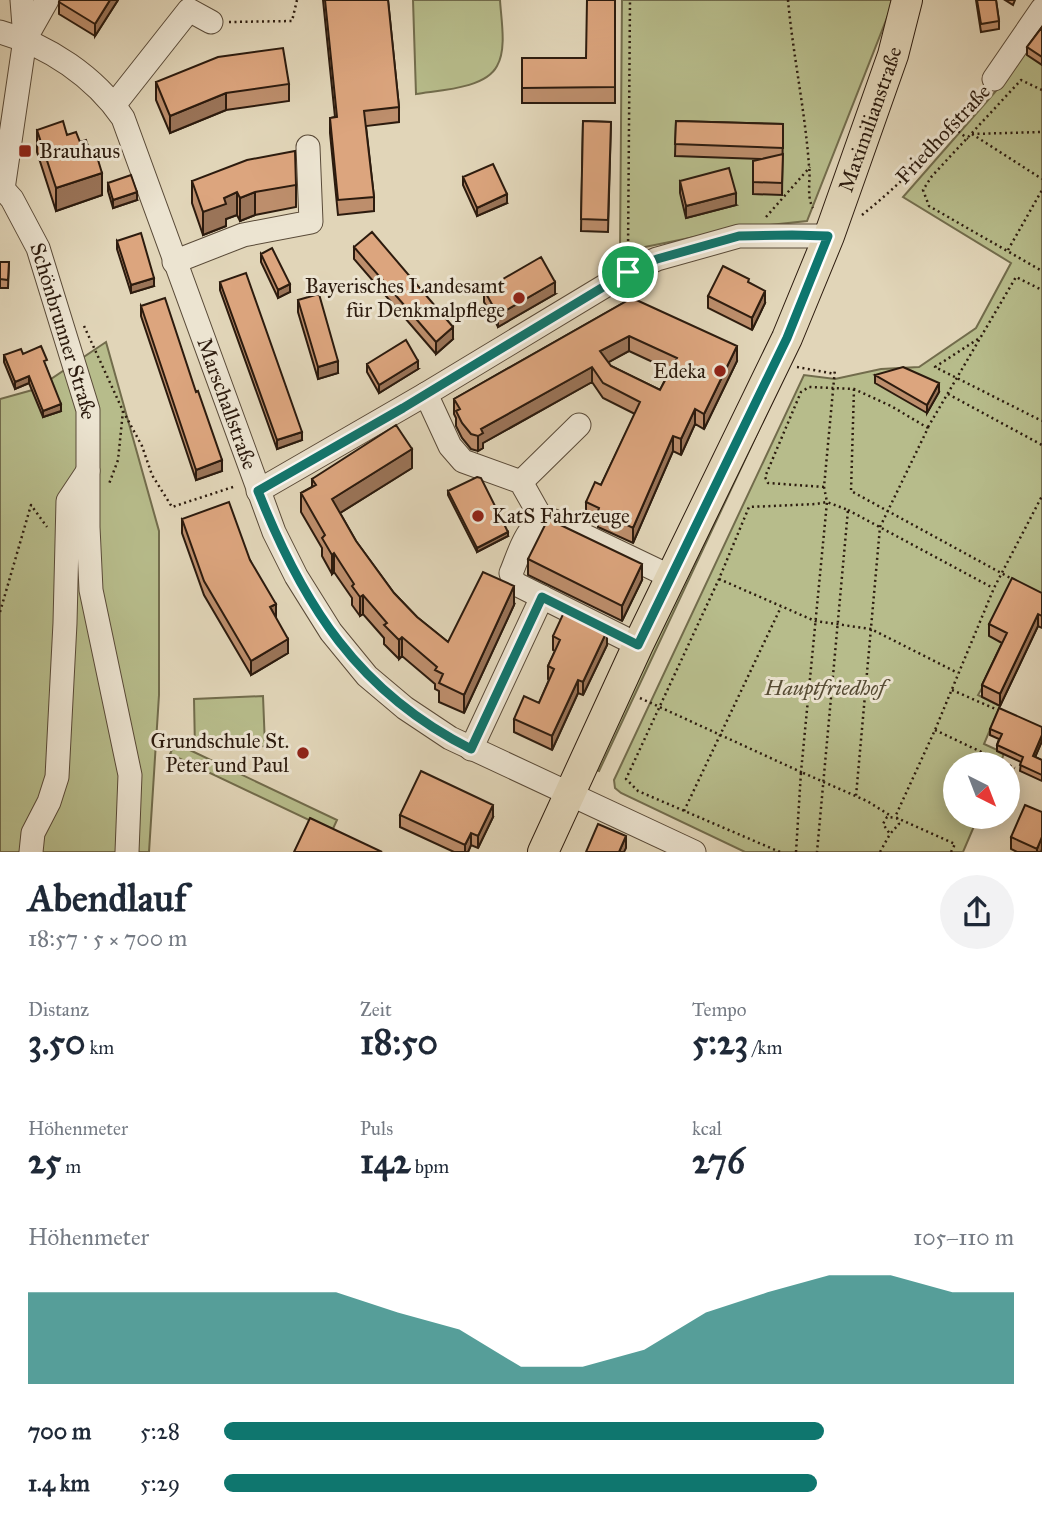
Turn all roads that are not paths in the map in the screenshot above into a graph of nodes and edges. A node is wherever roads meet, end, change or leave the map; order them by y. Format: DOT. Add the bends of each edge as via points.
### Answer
graph roads {
  1 [pos="22,0"];
  2 [pos="47,0"];
  3 [pos="907,0"];
  4 [pos="1042,9"];
  5 [pos="211,22"];
  6 [pos="0,32"];
  7 [pos="25,39"];
  8 [pos="994,79"];
  9 [pos="114,105"];
  10 [pos="308,147"];
  11 [pos="2,190"];
  12 [pos="828,236"];
  13 [pos="174,262"];
  14 [pos="426,394"];
  15 [pos="579,425"];
  16 [pos="88,470"];
  17 [pos="522,482"];
  18 [pos="256,485"];
  19 [pos="543,521"];
  20 [pos="671,577"];
  21 [pos="542,597"];
  22 [pos="638,645"];
  23 [pos="471,749"];
  24 [pos="570,794"];
  25 [pos="31,852"];
  26 [pos="127,852"];
  27 [pos="543,852"];
  28 [pos="694,852"];
  1 -- 7 [label="street"];
  2 -- 7 [label="street, Schönbrunner Straße"];
  3 -- 12 [label="main road, Maximilianstraße"];
  4 -- 8 [label="street, Friedhofstraße"];
  5 -- 9 [label="street" via="189,10"];
  6 -- 7 [label="street, Marschallstraße"];
  7 -- 9 [label="street, Marschallstraße" via="72,67"];
  7 -- 11 [label="street, Schönbrunner Straße"];
  9 -- 13 [label="street, Marschallstraße" via="136,152"];
  10 -- 13 [label="street" via="311,222 243,235"];
  11 -- 16 [label="street, Schönbrunner Straße" via="12,199 37,248 81,384 88,410"];
  12 -- 14 [label="street" via="739,236 657,259"];
  12 -- 20 [label="main road, Maximilianstraße" via="787,338"];
  13 -- 18 [label="street, Marschallstraße"];
  14 -- 17 [label="street" via="450,446 463,461"];
  14 -- 18 [label="street"];
  15 -- 17 [label="street"];
  16 -- 25 [label="street" via="68,501 57,777 33,833"];
  16 -- 26 [label="street, Schönbrunner Straße" via="91,590 130,775"];
  17 -- 19 [label="street"];
  18 -- 23 [label="street, Marschallstraße" via="296,576 347,652 405,708"];
  19 -- 20 [label="street" via="554,521"];
  19 -- 21 [label="street" via="531,530 510,575 514,583"];
  20 -- 22 [label="main road, Maximilianstraße"];
  21 -- 22 [label="street"];
  21 -- 23 [label="street"];
  22 -- 24 [label="main road, Maximilianstraße"];
  23 -- 24 [label="street, Marschallstraße"];
  24 -- 27 [label="main road, Maximilianstraße"];
  24 -- 28 [label="street, Marschallstraße"];
}
